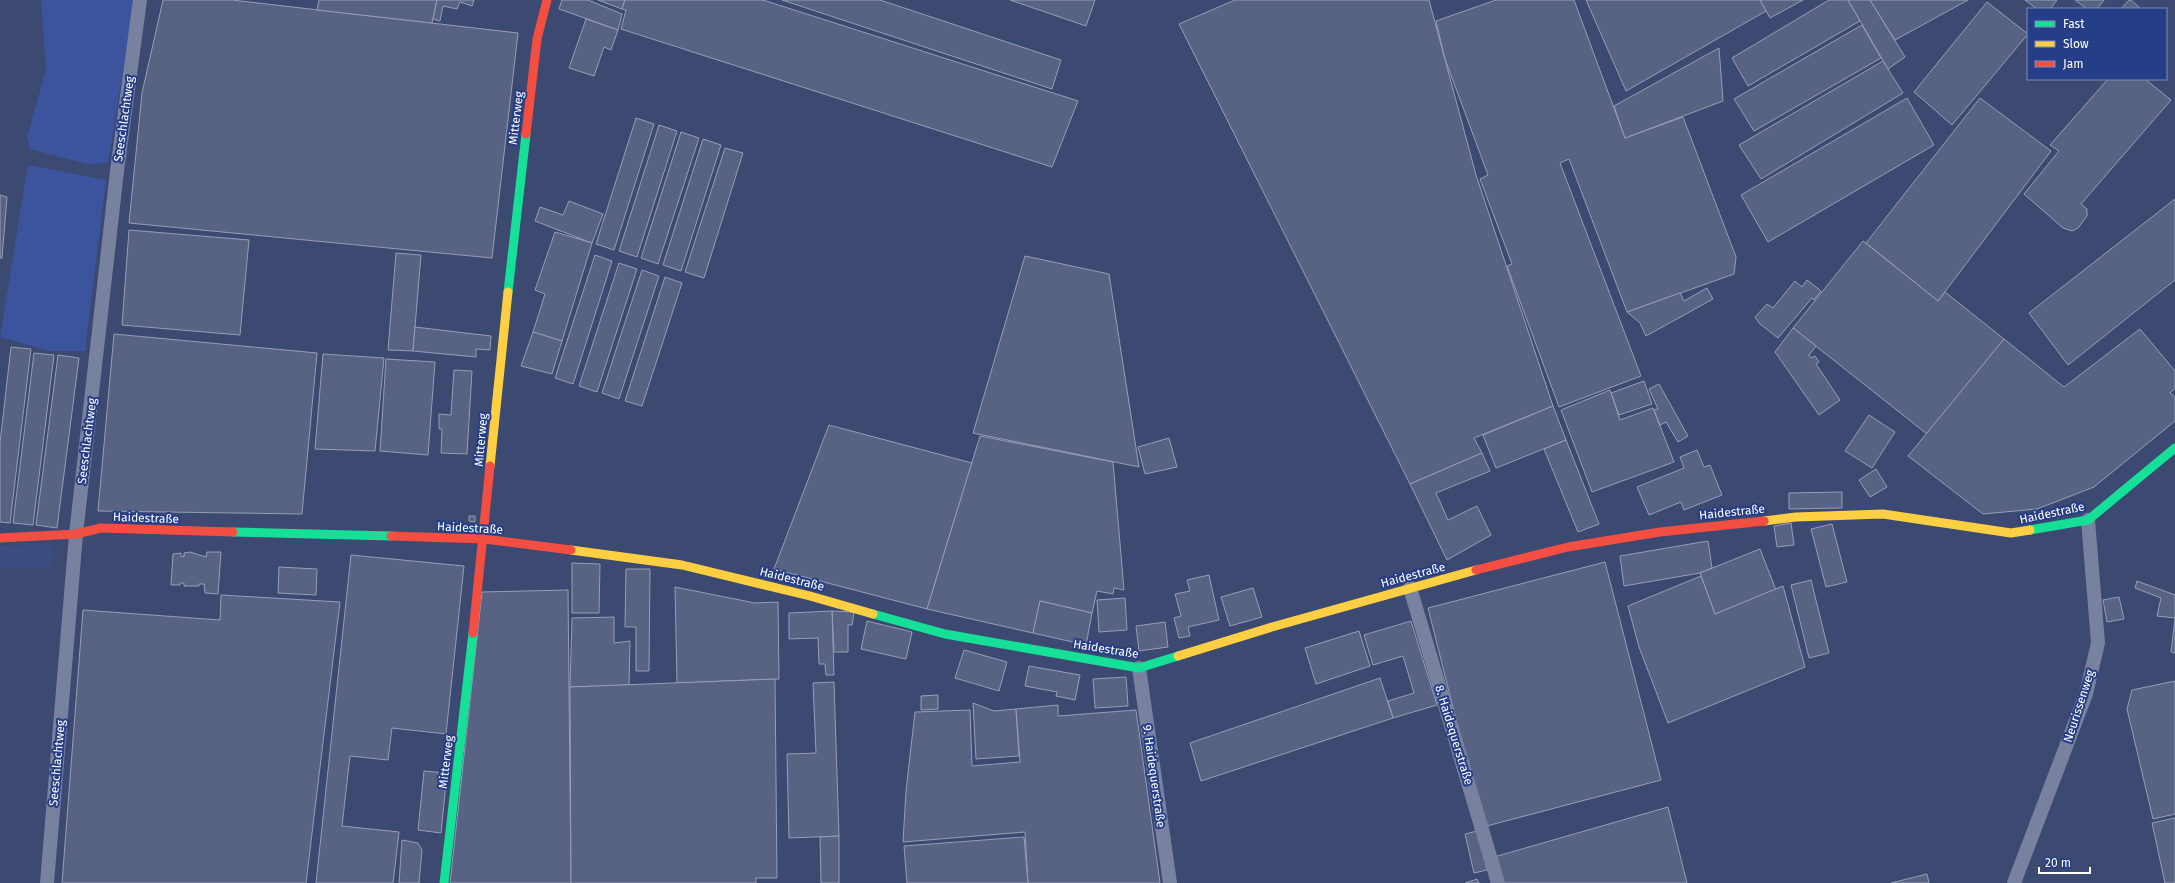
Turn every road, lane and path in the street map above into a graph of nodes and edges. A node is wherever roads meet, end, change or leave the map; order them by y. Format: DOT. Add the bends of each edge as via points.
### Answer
graph roads {
  1 [pos="140,0"];
  2 [pos="547,0"];
  3 [pos="2175,448"];
  4 [pos="2088,520"];
  5 [pos="76,534"];
  6 [pos="0,538"];
  7 [pos="484,539"];
  8 [pos="1410,588"];
  9 [pos="1139,668"];
  10 [pos="47,883"];
  11 [pos="444,883"];
  12 [pos="1170,883"];
  13 [pos="1498,883"];
  14 [pos="2014,883"];
  1 -- 5 [label="street, Seeschlachtweg" via="117,171"];
  2 -- 7 [label="street, Mitterweg" via="537,39 499,369"];
  3 -- 4 [label="street, Haidestraße"];
  4 -- 8 [label="street, Haidestraße" via="2011,533 1883,514 1796,517 1660,532 1568,547"];
  4 -- 14 [label="street, Neurissenweg" via="2098,643 2086,694"];
  5 -- 6 [label="street, Haidestraße"];
  5 -- 7 [label="street, Haidestraße" via="101,528"];
  5 -- 10 [label="street, Seeschlachtweg"];
  7 -- 9 [label="street, Haidestraße" via="682,565 810,596 945,634"];
  7 -- 11 [label="street, Mitterweg"];
  8 -- 9 [label="street, Haidestraße"];
  8 -- 13 [label="street, 8. Haidequerstraße"];
  9 -- 12 [label="street, 9. Haidequerstraße"];
}
